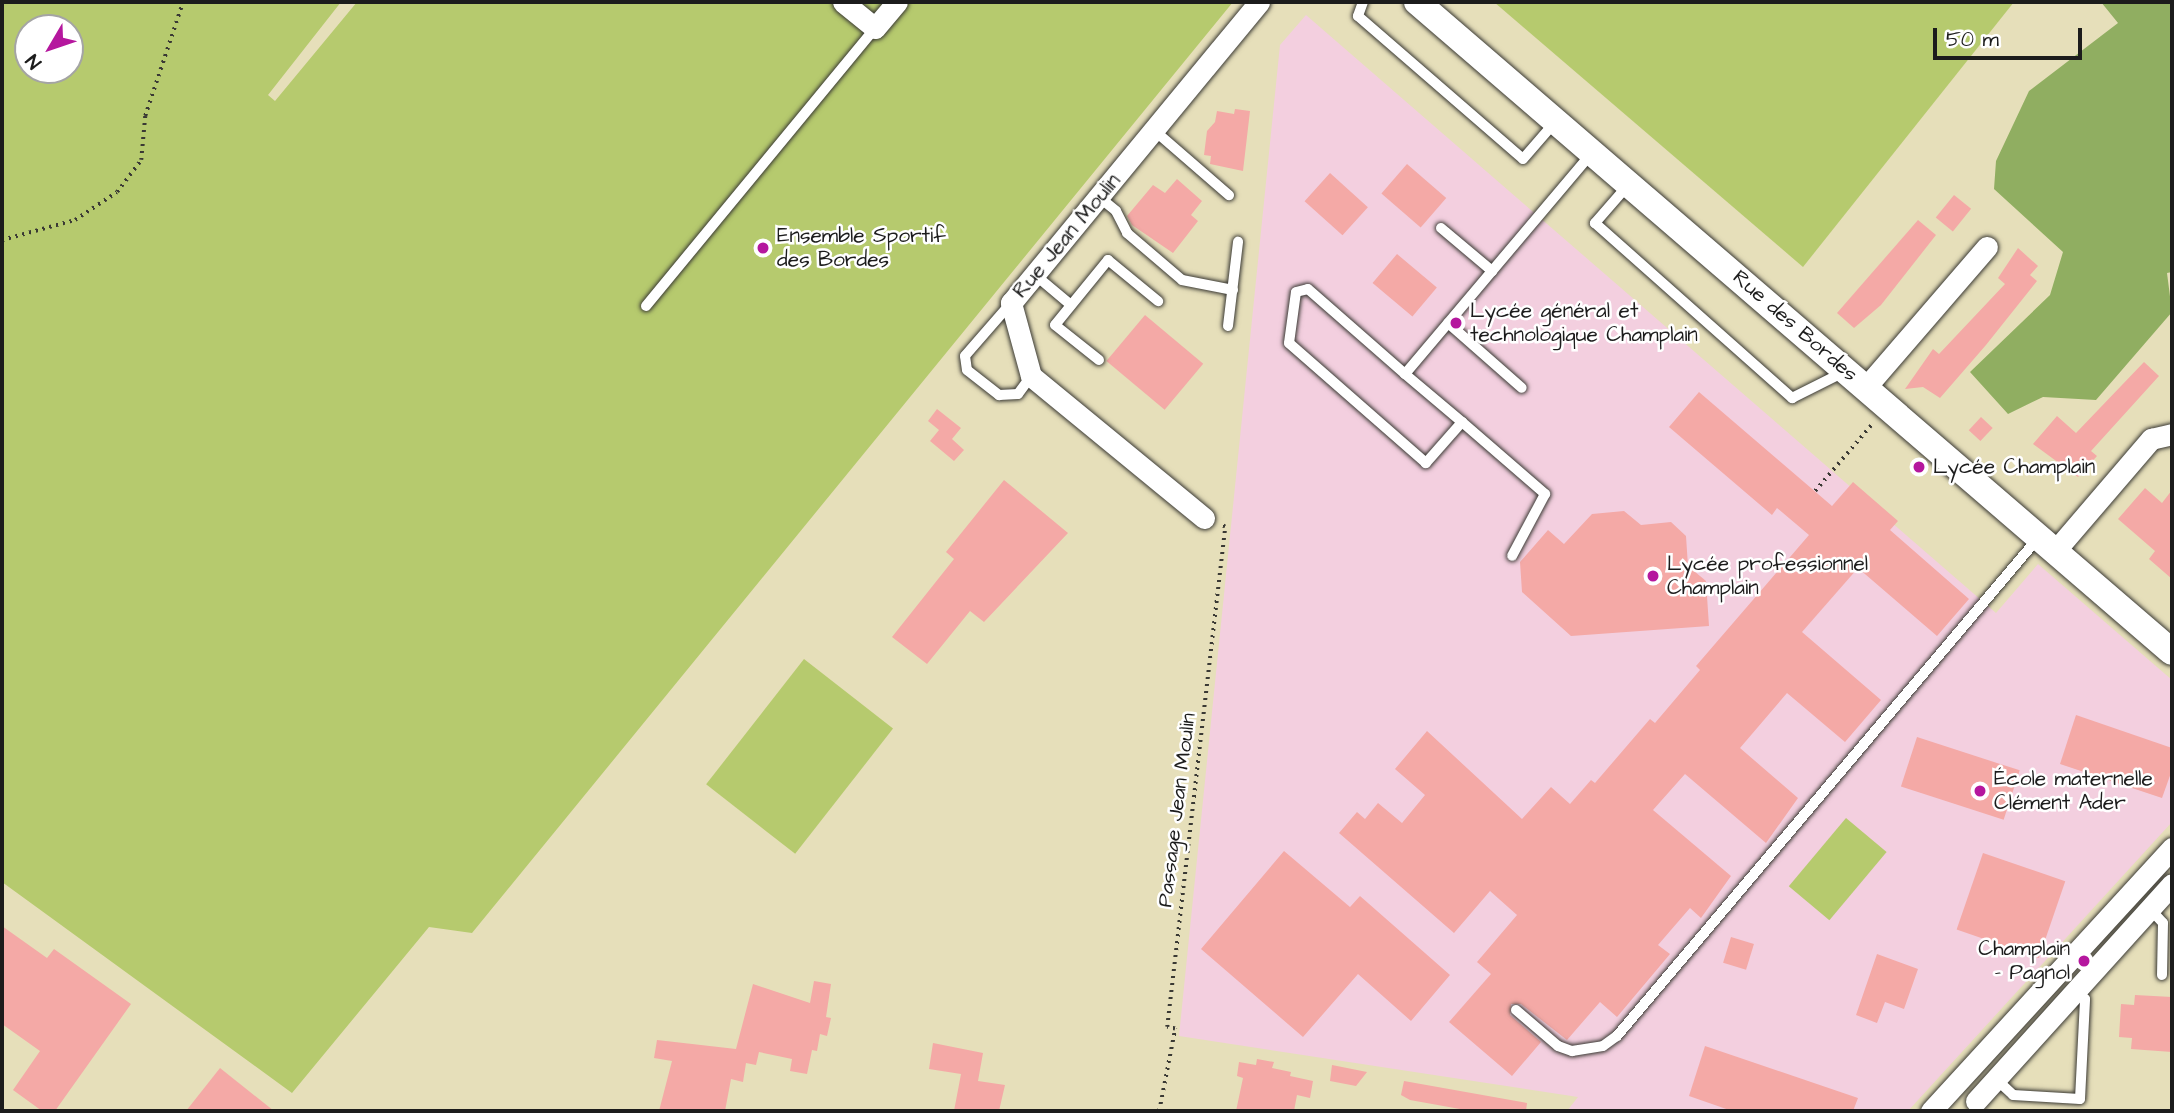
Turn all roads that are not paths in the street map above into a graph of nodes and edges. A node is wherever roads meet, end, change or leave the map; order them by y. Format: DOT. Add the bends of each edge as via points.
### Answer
graph roads {
  1 [pos="844,2"];
  2 [pos="897,2"];
  3 [pos="1259,2"];
  4 [pos="1363,2"];
  5 [pos="1417,2"];
  6 [pos="875,28"];
  7 [pos="1556,120"];
  8 [pos="1155,131"];
  9 [pos="1594,151"];
  10 [pos="1630,183"];
  11 [pos="1229,195"];
  12 [pos="1099,197"];
  13 [pos="1441,228"];
  14 [pos="1238,242"];
  15 [pos="1987,247"];
  16 [pos="1492,271"];
  17 [pos="1034,274"];
  18 [pos="1233,290"];
  19 [pos="1158,301"];
  20 [pos="1011,303"];
  21 [pos="1072,305"];
  22 [pos="646,306"];
  23 [pos="1448,323"];
  24 [pos="1228,326"];
  25 [pos="1099,360"];
  26 [pos="1405,374"];
  27 [pos="1031,376"];
  28 [pos="1856,379"];
  29 [pos="1522,388"];
  30 [pos="1462,422"];
  31 [pos="2172,434"];
  32 [pos="1204,518"];
  33 [pos="2047,544"];
  34 [pos="1512,556"];
  35 [pos="2172,652"];
  36 [pos="2172,848"];
  37 [pos="2172,884"];
  38 [pos="2150,909"];
  39 [pos="2162,975"];
  40 [pos="2075,990"];
  41 [pos="1517,1010"];
  42 [pos="1996,1079"];
  43 [pos="1976,1101"];
  44 [pos="1931,1111"];
  1 -- 6 [label="street"];
  2 -- 6 [label="street"];
  3 -- 8 [label="street, Rue Jean Moulin"];
  4 -- 7 [label="lane" via="1357,16 1523,159"];
  5 -- 7 [label="street, Rue des Bordes"];
  6 -- 22 [label="lane"];
  7 -- 9 [label="street, Rue des Bordes"];
  8 -- 11 [label="lane"];
  8 -- 12 [label="street, Rue Jean Moulin"];
  9 -- 10 [label="street, Rue des Bordes"];
  9 -- 16 [label="lane"];
  10 -- 28 [label="street, Rue des Bordes"];
  10 -- 28 [label="lane" via="1595,223 1792,398"];
  12 -- 17 [label="street, Rue Jean Moulin"];
  12 -- 18 [label="lane" via="1116,211 1127,233 1182,280"];
  13 -- 16 [label="lane"];
  14 -- 18 [label="lane"];
  15 -- 28 [label="street"];
  16 -- 23 [label="lane"];
  17 -- 20 [label="street, Rue Jean Moulin"];
  17 -- 21 [label="lane"];
  18 -- 24 [label="lane"];
  19 -- 21 [label="lane" via="1108,260"];
  20 -- 27 [label="street, Rue Jean Moulin"];
  20 -- 27 [label="lane" via="965,356 967,370 999,395 1018,394"];
  21 -- 25 [label="lane" via="1055,325"];
  23 -- 26 [label="lane"];
  23 -- 29 [label="lane"];
  26 -- 30 [label="lane"];
  26 -- 30 [label="lane" via="1308,289 1296,292 1289,343 1426,463"];
  27 -- 32 [label="street"];
  28 -- 33 [label="street, Rue des Bordes"];
  30 -- 34 [label="lane" via="1545,494"];
  31 -- 33 [label="street" via="2151,439"];
  33 -- 35 [label="street, Rue des Bordes"];
  33 -- 41 [label="lane" via="1617,1036 1603,1046 1572,1051 1558,1045"];
  36 -- 44 [label="street"];
  37 -- 38 [label="street"];
  38 -- 39 [label="lane" via="2163,923"];
  38 -- 40 [label="street"];
  40 -- 42 [label="street"];
  40 -- 42 [label="lane" via="2085,999 2080,1099 2013,1095"];
  42 -- 43 [label="street"];
}
